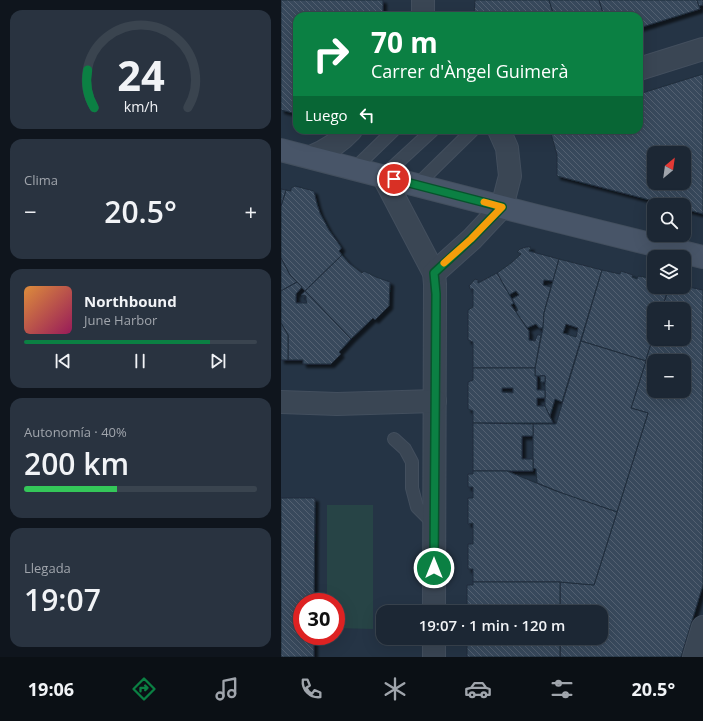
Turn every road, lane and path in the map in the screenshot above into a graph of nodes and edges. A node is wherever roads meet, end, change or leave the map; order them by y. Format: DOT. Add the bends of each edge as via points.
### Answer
graph roads {
  1 [pos="423,0"];
  2 [pos="423,12"];
  3 [pos="703,49"];
  4 [pos="643,68"];
  5 [pos="347,134"];
  6 [pos="390,134"];
  7 [pos="429,134"];
  8 [pos="469,134"];
  9 [pos="501,134"];
  10 [pos="281,150"];
  11 [pos="311,157"];
  12 [pos="354,168"];
  13 [pos="383,176"];
  14 [pos="417,185"];
  15 [pos="502,207"];
  16 [pos="703,257"];
  17 [pos="434,273"];
  18 [pos="435,401"];
  19 [pos="281,402"];
  20 [pos="394,439"];
  21 [pos="434,524"];
  22 [pos="434,605"];
  23 [pos="703,627"];
  24 [pos="434,645"];
  25 [pos="434,657"];
  26 [pos="694,657"];
  1 -- 2 [label="street"];
  3 -- 4 [label="street"];
  5 -- 11 [label="street" via="335,145"];
  6 -- 12 [label="lane"];
  7 -- 13 [label="lane"];
  8 -- 14 [label="lane"];
  9 -- 15 [label="street" via="507,148 510,176"];
  10 -- 11 [label="main road"];
  11 -- 12 [label="main road"];
  12 -- 13 [label="main road"];
  13 -- 14 [label="main road"];
  13 -- 17 [label="street"];
  14 -- 15 [label="main road"];
  15 -- 16 [label="main road"];
  15 -- 17 [label="street"];
  17 -- 18 [label="street"];
  18 -- 19 [label="street" via="337,404"];
  18 -- 21 [label="street"];
  20 -- 21 [label="lane" via="405,449 412,462 412,488 417,507"];
  21 -- 22 [label="street"];
  23 -- 26 [label="street"];
  24 -- 25 [label="street"];
}
